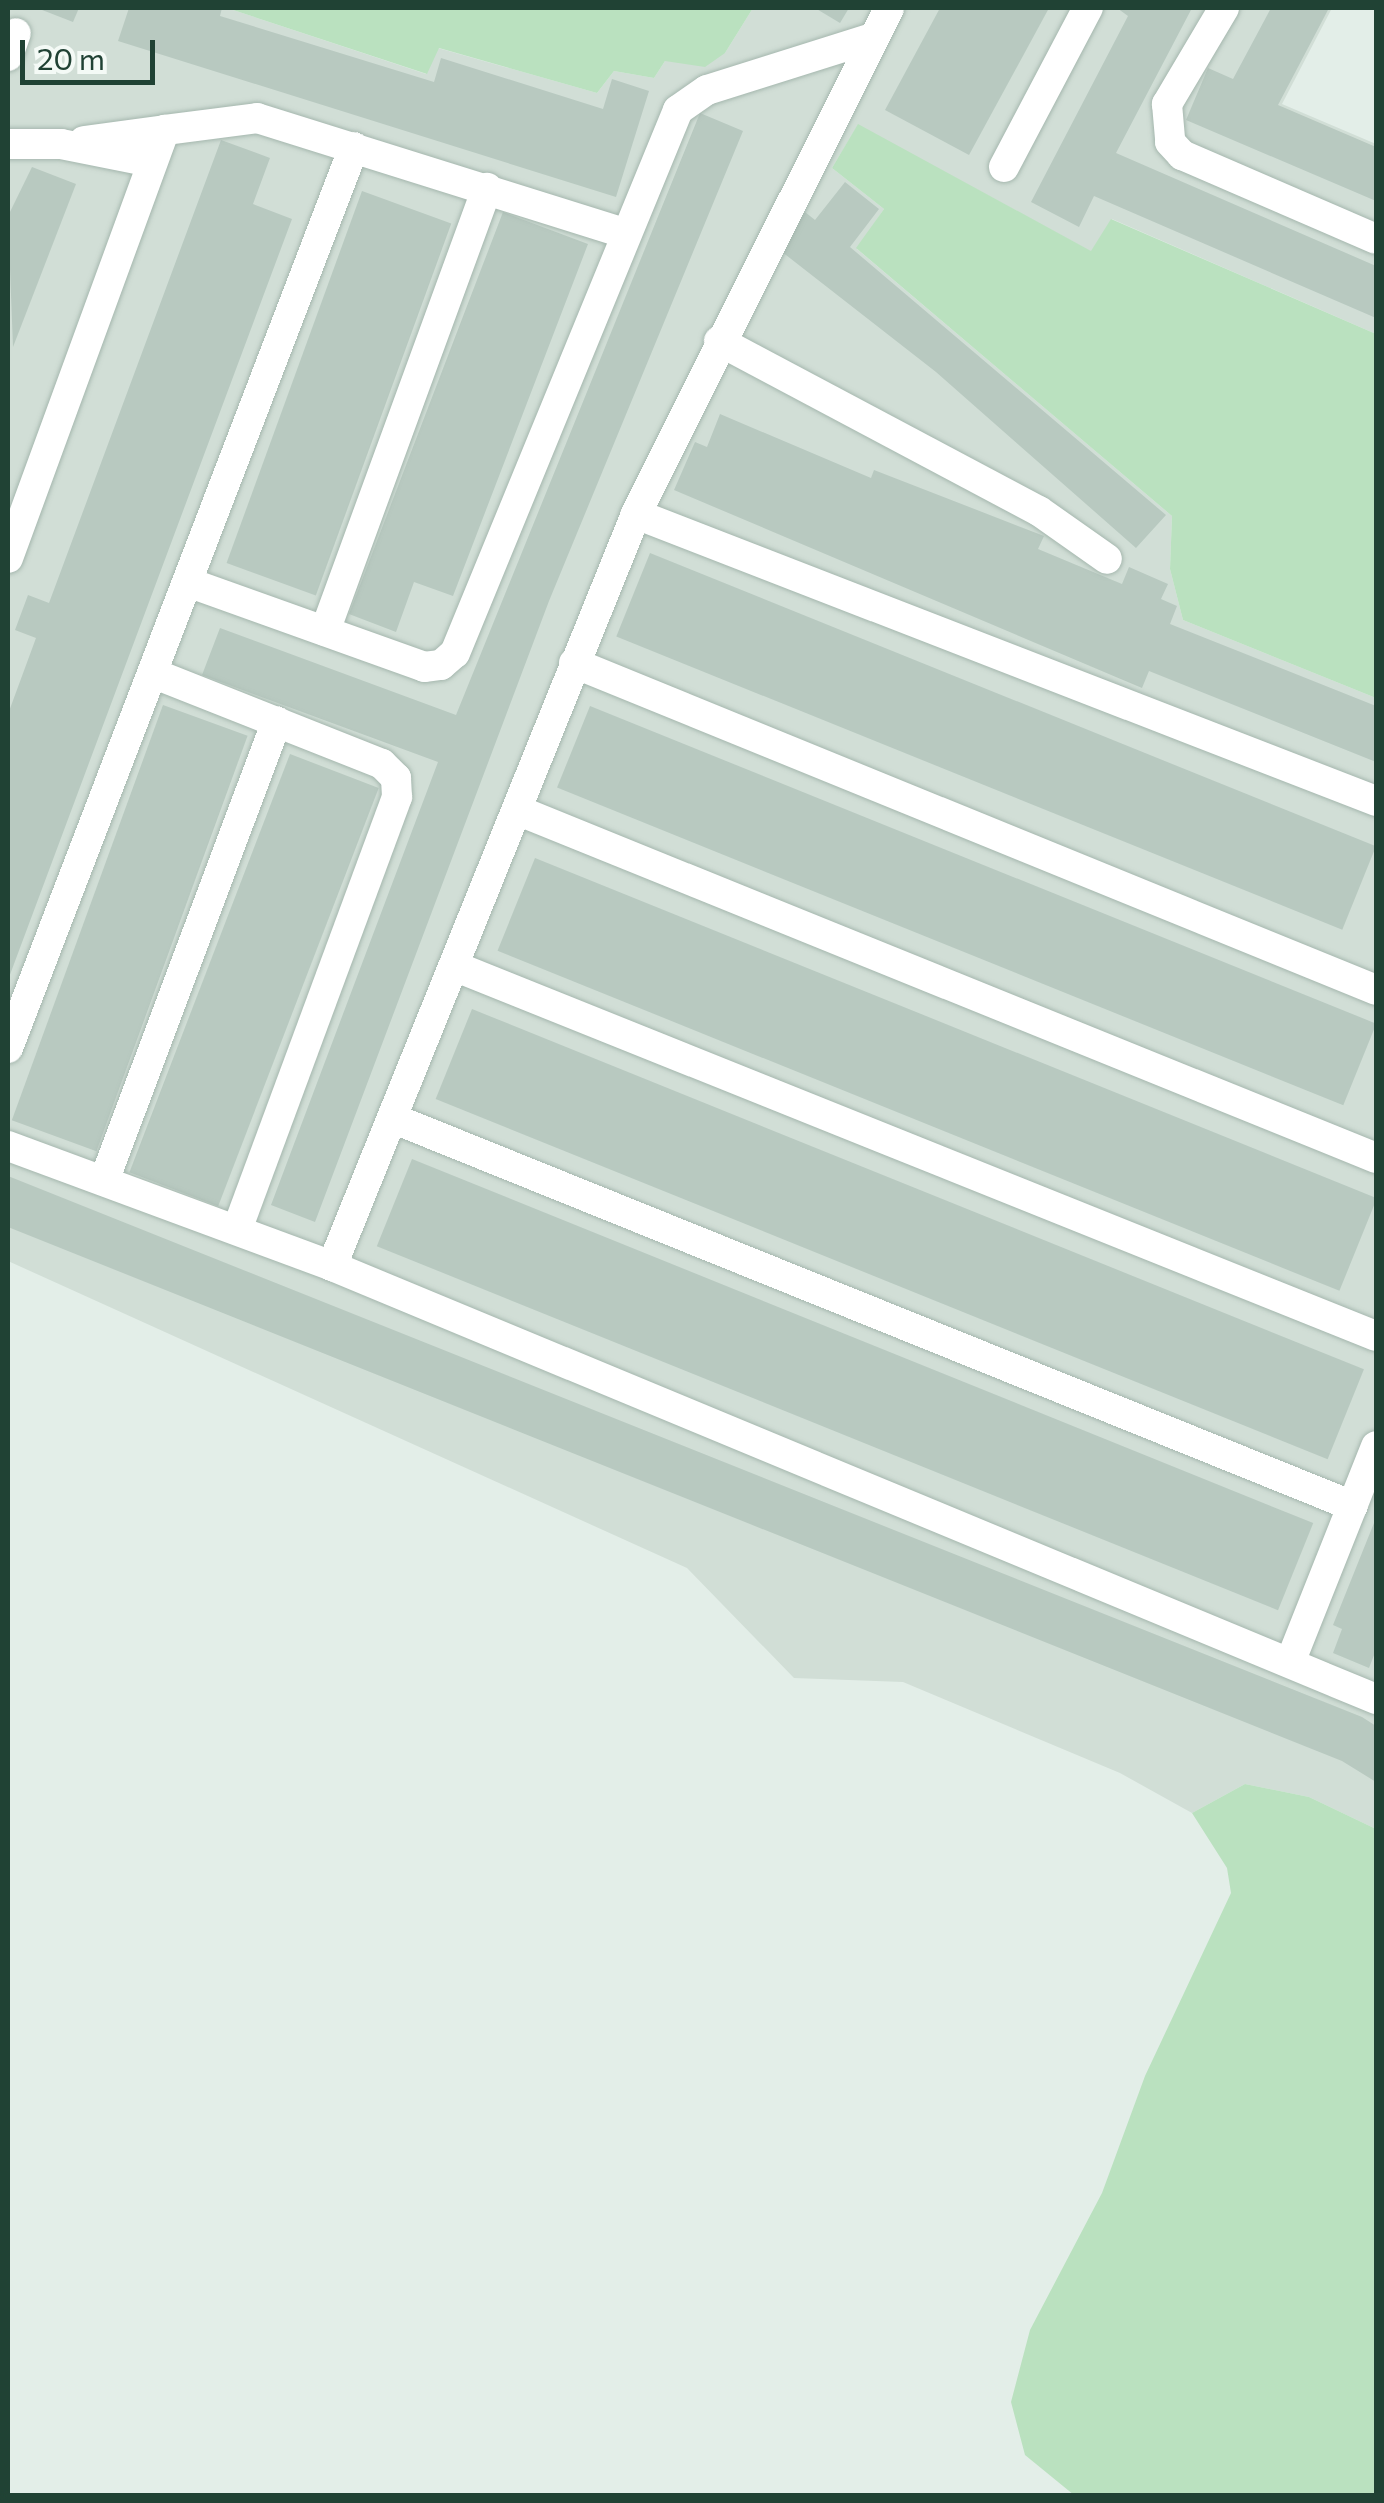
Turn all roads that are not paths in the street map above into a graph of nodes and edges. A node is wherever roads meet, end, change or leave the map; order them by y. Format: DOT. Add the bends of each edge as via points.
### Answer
graph roads {
  1 [pos="889,8"];
  2 [pos="1088,8"];
  3 [pos="1224,8"];
  4 [pos="872,38"];
  5 [pos="165,130"];
  6 [pos="8,144"];
  7 [pos="61,144"];
  8 [pos="354,146"];
  9 [pos="151,162"];
  10 [pos="1004,167"];
  11 [pos="487,188"];
  12 [pos="623,233"];
  13 [pos="1376,239"];
  14 [pos="718,341"];
  15 [pos="636,514"];
  16 [pos="8,558"];
  17 [pos="1106,559"];
  18 [pos="190,582"];
  19 [pos="325,631"];
  20 [pos="574,662"];
  21 [pos="156,674"];
  22 [pos="277,721"];
  23 [pos="1376,801"];
  24 [pos="517,810"];
  25 [pos="454,966"];
  26 [pos="1376,990"];
  27 [pos="8,1048"];
  28 [pos="392,1118"];
  29 [pos="8,1146"];
  30 [pos="1376,1158"];
  31 [pos="104,1181"];
  32 [pos="236,1230"];
  33 [pos="332,1266"];
  34 [pos="1376,1336"];
  35 [pos="1376,1446"];
  36 [pos="1353,1506"];
  37 [pos="1292,1660"];
  38 [pos="1376,1699"];
  1 -- 4 [label="lane"];
  2 -- 10 [label="lane"];
  3 -- 13 [label="lane" via="1166,104 1170,142 1182,154"];
  4 -- 12 [label="lane" via="690,98 667,127"];
  4 -- 14 [label="lane"];
  5 -- 7 [label="lane"];
  5 -- 8 [label="lane" via="257,118"];
  5 -- 9 [label="lane"];
  6 -- 7 [label="lane"];
  7 -- 9 [label="lane"];
  8 -- 11 [label="lane"];
  8 -- 18 [label="lane"];
  9 -- 16 [label="lane"];
  11 -- 12 [label="lane"];
  11 -- 19 [label="lane"];
  12 -- 19 [label="lane" via="455,654 424,667"];
  14 -- 15 [label="lane"];
  14 -- 17 [label="lane" via="1038,511"];
  15 -- 20 [label="lane"];
  15 -- 23 [label="lane"];
  18 -- 19 [label="lane"];
  18 -- 21 [label="lane"];
  20 -- 24 [label="lane"];
  20 -- 26 [label="lane"];
  21 -- 22 [label="lane"];
  21 -- 27 [label="lane"];
  22 -- 31 [label="lane"];
  22 -- 32 [label="lane" via="382,764 396,778 397,797"];
  24 -- 25 [label="lane"];
  24 -- 30 [label="lane"];
  25 -- 28 [label="lane"];
  25 -- 34 [label="lane"];
  28 -- 33 [label="lane"];
  28 -- 36 [label="lane"];
  29 -- 31 [label="lane"];
  31 -- 32 [label="lane"];
  32 -- 33 [label="lane"];
  33 -- 37 [label="lane"];
  35 -- 36 [label="lane"];
  36 -- 37 [label="lane"];
  37 -- 38 [label="lane"];
}
